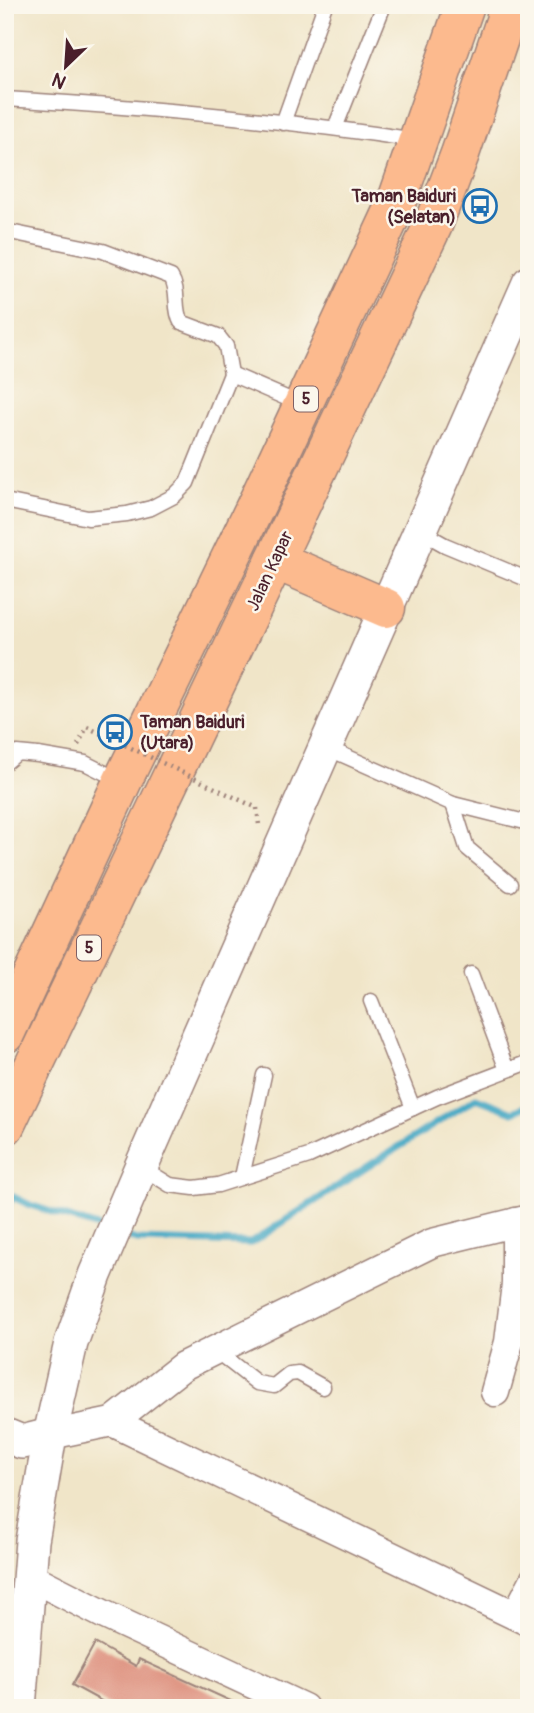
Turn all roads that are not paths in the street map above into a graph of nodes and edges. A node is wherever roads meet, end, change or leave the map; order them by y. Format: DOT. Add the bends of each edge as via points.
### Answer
graph roads {
  1 [pos="325,5"];
  2 [pos="384,5"];
  3 [pos="465,5"];
  4 [pos="508,5"];
  5 [pos="5,99"];
  6 [pos="283,123"];
  7 [pos="335,128"];
  8 [pos="417,141"];
  9 [pos="5,231"];
  10 [pos="529,283"];
  11 [pos="231,374"];
  12 [pos="302,405"];
  13 [pos="5,500"];
  14 [pos="420,531"];
  15 [pos="291,567"];
  16 [pos="529,580"];
  17 [pos="369,601"];
  18 [pos="325,747"];
  19 [pos="5,763"];
  20 [pos="122,782"];
  21 [pos="160,800"];
  22 [pos="453,804"];
  23 [pos="529,824"];
  24 [pos="510,884"];
  25 [pos="39,962"];
  26 [pos="471,974"];
  27 [pos="371,1001"];
  28 [pos="5,1004"];
  29 [pos="5,1034"];
  30 [pos="529,1062"];
  31 [pos="507,1070"];
  32 [pos="264,1075"];
  33 [pos="413,1108"];
  34 [pos="5,1126"];
  35 [pos="141,1167"];
  36 [pos="242,1177"];
  37 [pos="522,1221"];
  38 [pos="215,1350"];
  39 [pos="324,1387"];
  40 [pos="495,1392"];
  41 [pos="112,1422"];
  42 [pos="5,1435"];
  43 [pos="50,1435"];
  44 [pos="529,1575"];
  45 [pos="29,1576"];
  46 [pos="519,1618"];
  47 [pos="19,1708"];
  48 [pos="304,1708"];
  1 -- 6 [label="lane"];
  2 -- 7 [label="lane"];
  3 -- 8 [label="highway, 5"];
  4 -- 15 [label="highway, Jalan Kapar / 5" via="433,225"];
  5 -- 6 [label="lane"];
  6 -- 7 [label="lane"];
  7 -- 8 [label="lane"];
  8 -- 12 [label="highway, 5" via="394,209"];
  9 -- 11 [label="lane" via="103,251 171,277 181,322 218,336 226,346"];
  10 -- 14 [label="street"];
  11 -- 12 [label="lane"];
  11 -- 13 [label="lane" via="187,483 174,496 127,514 88,518"];
  12 -- 20 [label="highway, 5"];
  14 -- 16 [label="lane"];
  14 -- 17 [label="street"];
  15 -- 17 [label="highway"];
  15 -- 21 [label="highway, Jalan Kapar / 5"];
  17 -- 18 [label="street"];
  18 -- 22 [label="lane"];
  18 -- 35 [label="street"];
  19 -- 20 [label="lane" via="17,753 38,755 85,763"];
  20 -- 21 [label="highway"];
  20 -- 25 [label="highway, 5"];
  21 -- 34 [label="highway, Jalan Kapar / 5"];
  22 -- 23 [label="lane"];
  22 -- 24 [label="lane" via="467,848"];
  25 -- 28 [label="highway"];
  25 -- 29 [label="highway, 5"];
  26 -- 31 [label="lane"];
  27 -- 33 [label="lane"];
  30 -- 31 [label="lane"];
  31 -- 33 [label="lane"];
  32 -- 36 [label="lane"];
  33 -- 36 [label="lane" via="309,1156"];
  35 -- 36 [label="lane" via="170,1185 194,1188"];
  35 -- 43 [label="street" via="71,1343"];
  37 -- 38 [label="street" via="432,1243"];
  37 -- 40 [label="street" via="509,1342"];
  38 -- 39 [label="lane" via="257,1383 274,1386 298,1373"];
  38 -- 41 [label="street" via="183,1366"];
  41 -- 43 [label="street"];
  41 -- 46 [label="street"];
  42 -- 43 [label="street" via="22,1442"];
  43 -- 45 [label="street"];
  44 -- 46 [label="lane"];
  45 -- 47 [label="street"];
  45 -- 48 [label="street"];
}
